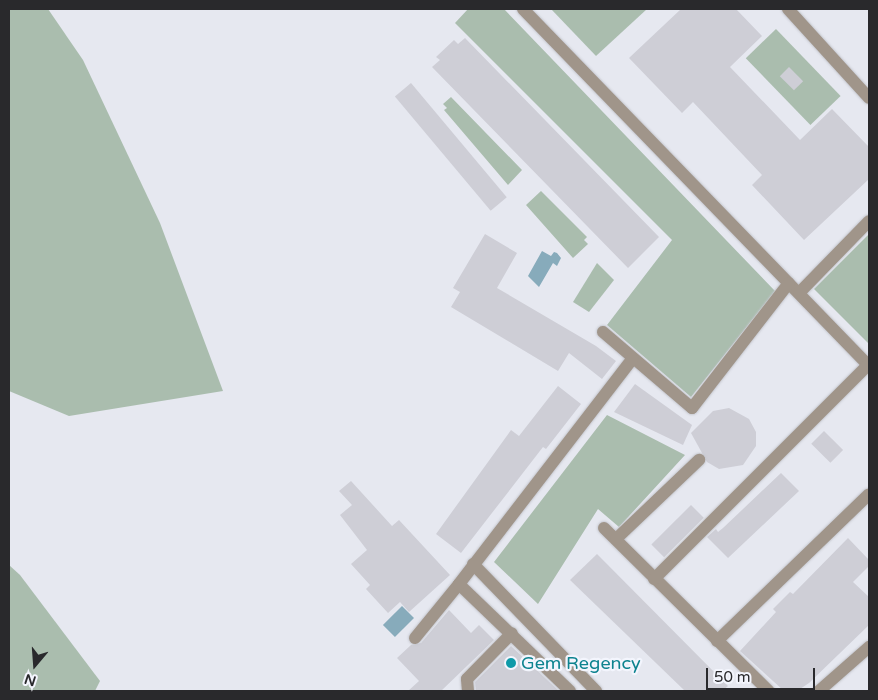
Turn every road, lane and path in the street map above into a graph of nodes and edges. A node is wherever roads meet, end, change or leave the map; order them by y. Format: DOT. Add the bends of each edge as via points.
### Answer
graph roads {
  1 [pos="523,9"];
  2 [pos="788,9"];
  3 [pos="869,98"];
  4 [pos="869,221"];
  5 [pos="789,283"];
  6 [pos="799,293"];
  7 [pos="603,332"];
  8 [pos="632,359"];
  9 [pos="869,365"];
  10 [pos="699,460"];
  11 [pos="869,494"];
  12 [pos="604,528"];
  13 [pos="616,539"];
  14 [pos="473,564"];
  15 [pos="654,578"];
  16 [pos="459,584"];
  17 [pos="512,633"];
  18 [pos="415,638"];
  19 [pos="717,641"];
  20 [pos="869,647"];
  21 [pos="468,691"];
  22 [pos="570,691"];
  23 [pos="596,691"];
  24 [pos="769,691"];
  25 [pos="819,691"];
  1 -- 5 [label="street"];
  2 -- 3 [label="street"];
  4 -- 6 [label="street"];
  5 -- 6 [label="street"];
  5 -- 8 [label="street" via="692,408"];
  6 -- 9 [label="street"];
  7 -- 8 [label="street"];
  8 -- 14 [label="street"];
  9 -- 15 [label="street"];
  10 -- 13 [label="street"];
  11 -- 19 [label="street"];
  12 -- 13 [label="street"];
  13 -- 15 [label="street"];
  14 -- 16 [label="street"];
  14 -- 23 [label="street"];
  15 -- 19 [label="street"];
  16 -- 17 [label="street"];
  16 -- 18 [label="street"];
  17 -- 21 [label="street" via="467,679"];
  17 -- 22 [label="street"];
  19 -- 24 [label="street"];
  20 -- 25 [label="street"];
}
